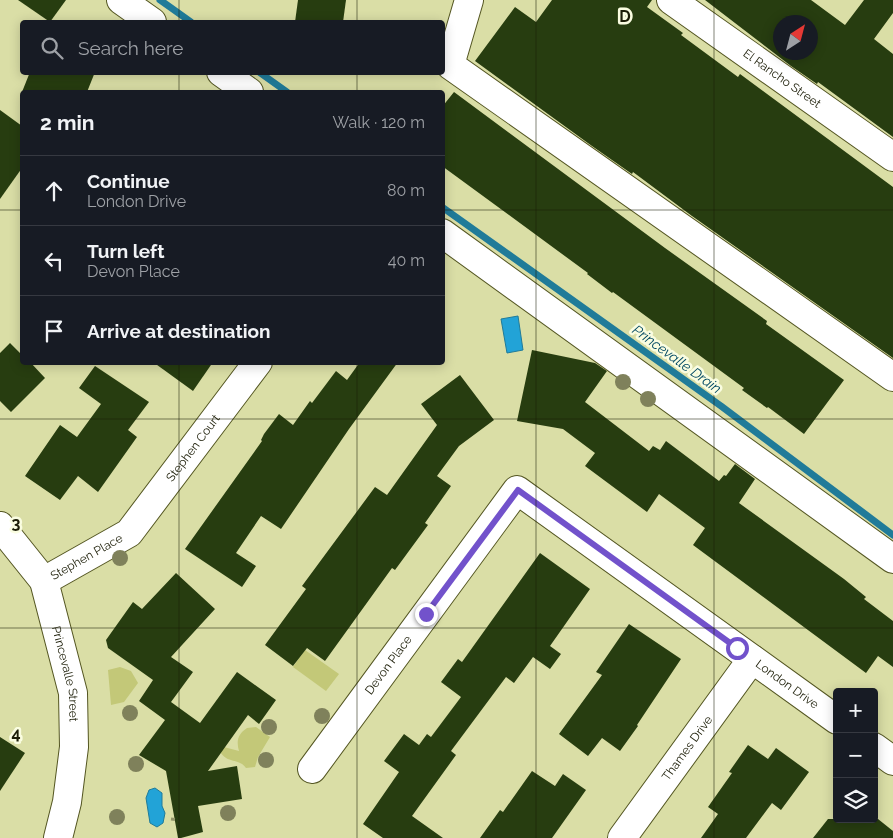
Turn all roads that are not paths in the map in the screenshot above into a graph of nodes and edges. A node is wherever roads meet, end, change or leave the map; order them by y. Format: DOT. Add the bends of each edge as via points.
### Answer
graph roads {
  1 [pos="121,0"];
  2 [pos="469,0"];
  3 [pos="671,0"];
  4 [pos="149,20"];
  5 [pos="225,75"];
  6 [pos="246,90"];
  7 [pos="893,157"];
  8 [pos="445,235"];
  9 [pos="256,365"];
  10 [pos="893,377"];
  11 [pos="518,490"];
  12 [pos="0,526"];
  13 [pos="129,534"];
  14 [pos="893,559"];
  15 [pos="44,581"];
  16 [pos="752,659"];
  17 [pos="833,717"];
  18 [pos="878,750"];
  19 [pos="893,761"];
  20 [pos="312,769"];
  21 [pos="58,838"];
  22 [pos="622,838"];
  1 -- 4 [label="street"];
  2 -- 10 [label="street" via="450,65"];
  3 -- 7 [label="street, El Rancho Street"];
  5 -- 6 [label="street"];
  8 -- 14 [label="street"];
  9 -- 13 [label="street, Stephen Court"];
  11 -- 16 [label="street, London Drive"];
  11 -- 20 [label="street, Devon Place"];
  12 -- 15 [label="street, Princevalle Street"];
  13 -- 15 [label="street, Stephen Place"];
  15 -- 21 [label="street, Princevalle Street" via="72,693 74,747 67,802"];
  16 -- 17 [label="street, London Drive"];
  16 -- 22 [label="street, Thames Drive"];
  18 -- 19 [label="street"];
}
